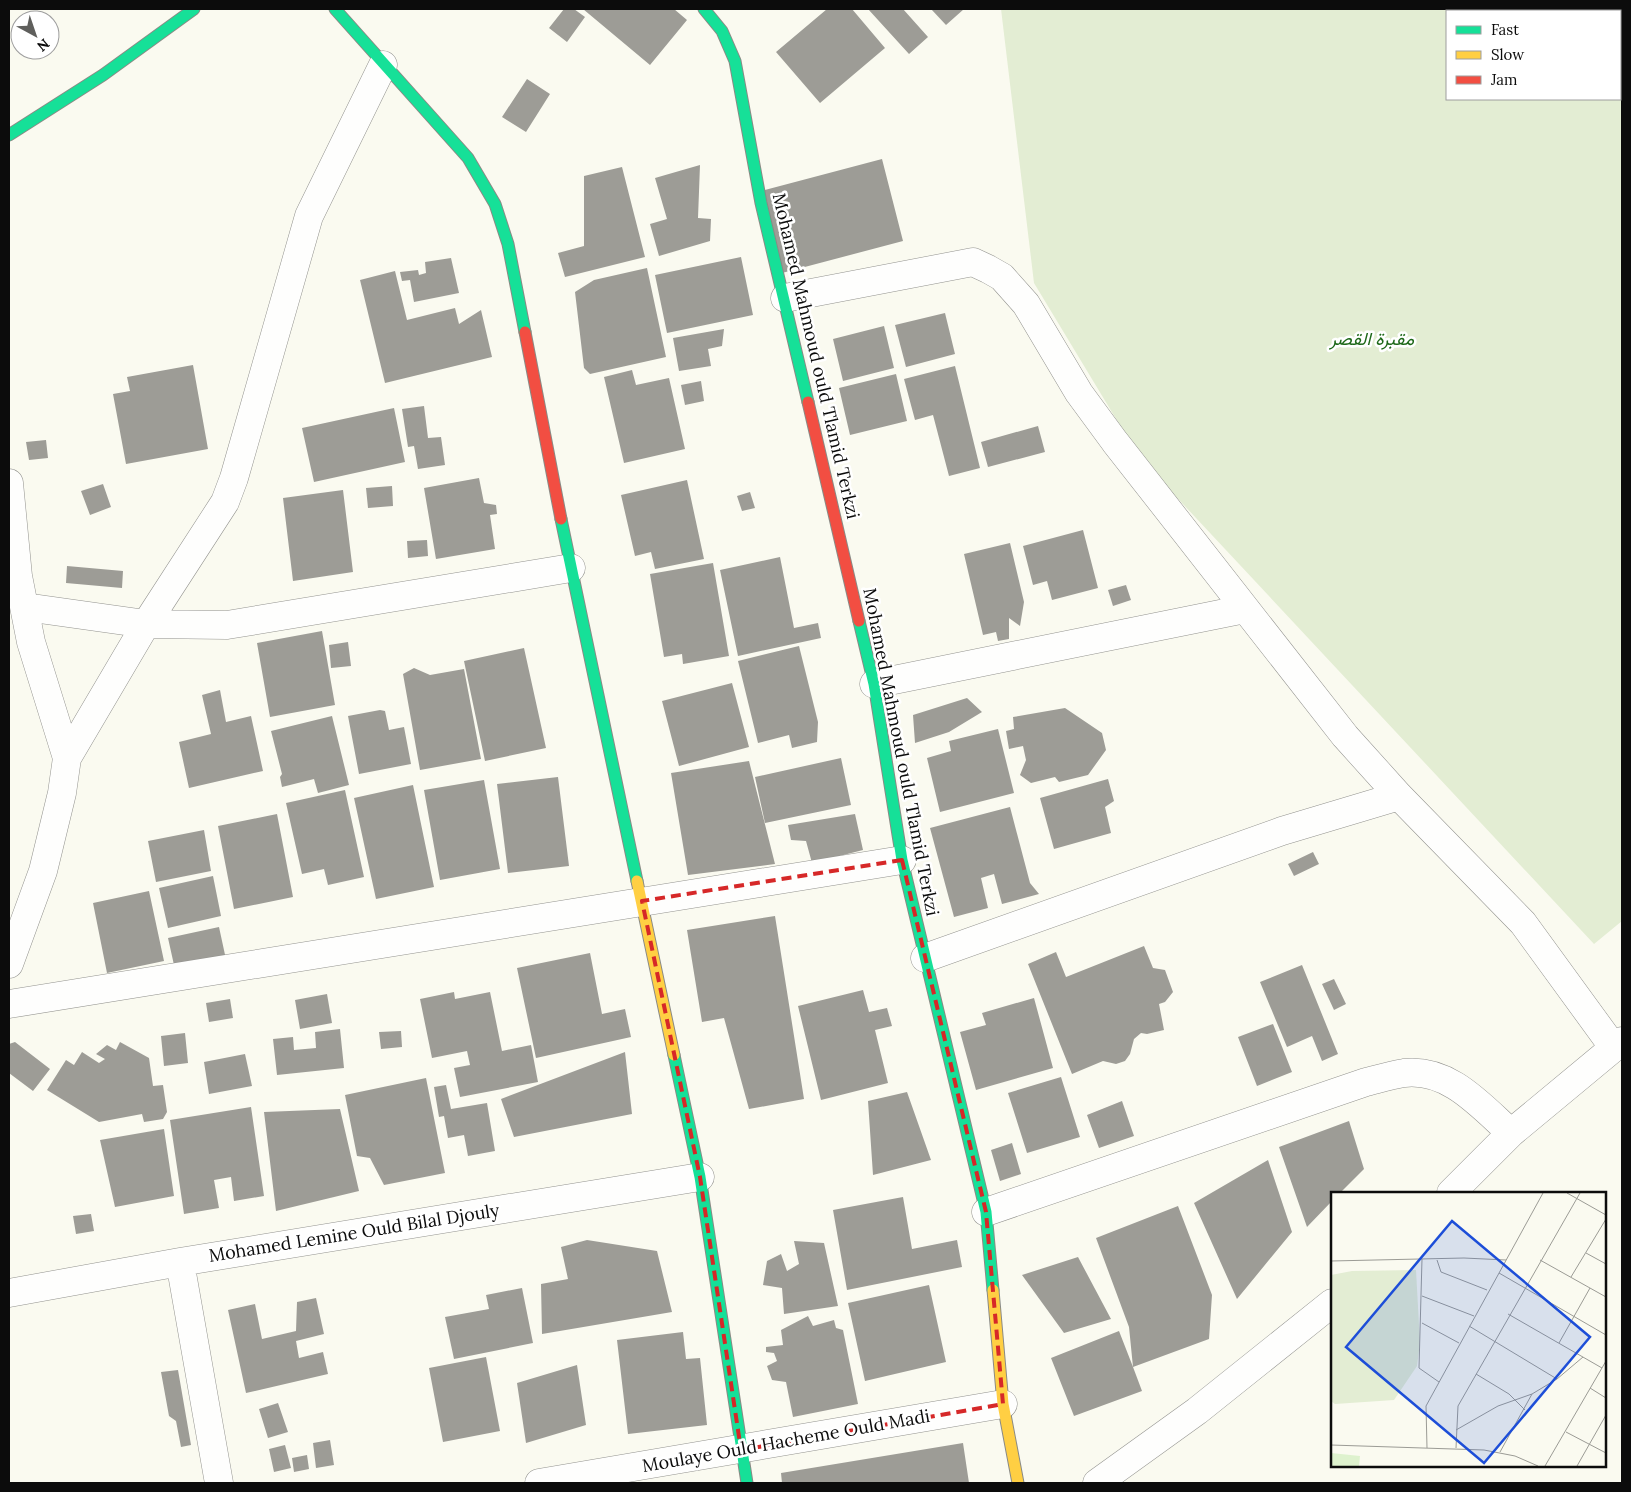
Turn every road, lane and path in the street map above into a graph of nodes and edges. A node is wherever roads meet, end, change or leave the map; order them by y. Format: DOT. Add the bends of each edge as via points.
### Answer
graph roads {
  1 [pos="194,9"];
  2 [pos="335,9"];
  3 [pos="704,9"];
  4 [pos="382,65"];
  5 [pos="9,134"];
  6 [pos="785,298"];
  7 [pos="9,483"];
  8 [pos="571,568"];
  9 [pos="24,607"];
  10 [pos="1245,609"];
  11 [pos="146,624"];
  12 [pos="874,684"];
  13 [pos="67,758"];
  14 [pos="1399,796"];
  15 [pos="902,860"];
  16 [pos="642,901"];
  17 [pos="925,958"];
  18 [pos="9,964"];
  19 [pos="9,1004"];
  20 [pos="1618,1044"];
  21 [pos="1510,1133"];
  22 [pos="700,1177"];
  23 [pos="1452,1192"];
  24 [pos="986,1212"];
  25 [pos="180,1262"];
  26 [pos="9,1293"];
  27 [pos="1331,1305"];
  28 [pos="1003,1404"];
  29 [pos="741,1450"];
  30 [pos="219,1483"];
  31 [pos="539,1483"];
  32 [pos="747,1483"];
  33 [pos="1018,1483"];
  34 [pos="1097,1483"];
  1 -- 5 [label="street" via="79,92"];
  2 -- 4 [label="street"];
  3 -- 6 [label="street, Mohamed Mahmoud ould Tlamid Terkzi" via="722,31 735,61 761,203"];
  4 -- 8 [label="street" via="468,158 495,204 508,244"];
  4 -- 11 [label="street" via="309,216 225,502"];
  6 -- 10 [label="street" via="973,262 1002,277 1026,304 1095,414"];
  6 -- 12 [label="street, Mohamed Mahmoud ould Tlamid Terkzi"];
  7 -- 9 [label="street"];
  8 -- 11 [label="street" via="227,625"];
  8 -- 16 [label="street"];
  9 -- 11 [label="street"];
  9 -- 13 [label="street" via="31,642"];
  10 -- 12 [label="street"];
  10 -- 14 [label="street" via="1345,736"];
  11 -- 13 [label="street"];
  12 -- 15 [label="street, Mohamed Mahmoud ould Tlamid Terkzi"];
  13 -- 18 [label="street" via="43,871"];
  14 -- 17 [label="street" via="1282,831"];
  14 -- 20 [label="street" via="1523,922"];
  15 -- 16 [label="street"];
  15 -- 17 [label="street, Mohamed Mahmoud ould Tlamid Terkzi"];
  16 -- 19 [label="street"];
  16 -- 22 [label="street"];
  17 -- 24 [label="street, Mohamed Mahmoud ould Tlamid Terkzi"];
  20 -- 21 [label="street"];
  21 -- 23 [label="street"];
  21 -- 24 [label="street" via="1464,1089 1434,1076 1405,1073 1366,1082"];
  22 -- 25 [label="street, Mohamed Lemine Ould Bilal Djouly"];
  22 -- 29 [label="street"];
  24 -- 28 [label="street, Mohamed Mahmoud ould Tlamid Terkzi"];
  25 -- 26 [label="street, Mohamed Lemine Ould Bilal Djouly"];
  25 -- 30 [label="street"];
  27 -- 34 [label="street" via="1197,1412"];
  28 -- 29 [label="street, Moulaye Ould Hacheme Ould Madi"];
  28 -- 33 [label="street, Mohamed Mahmoud ould Tlamid Terkzi"];
  29 -- 31 [label="street, Moulaye Ould Hacheme Ould Madi"];
  29 -- 32 [label="street"];
}
